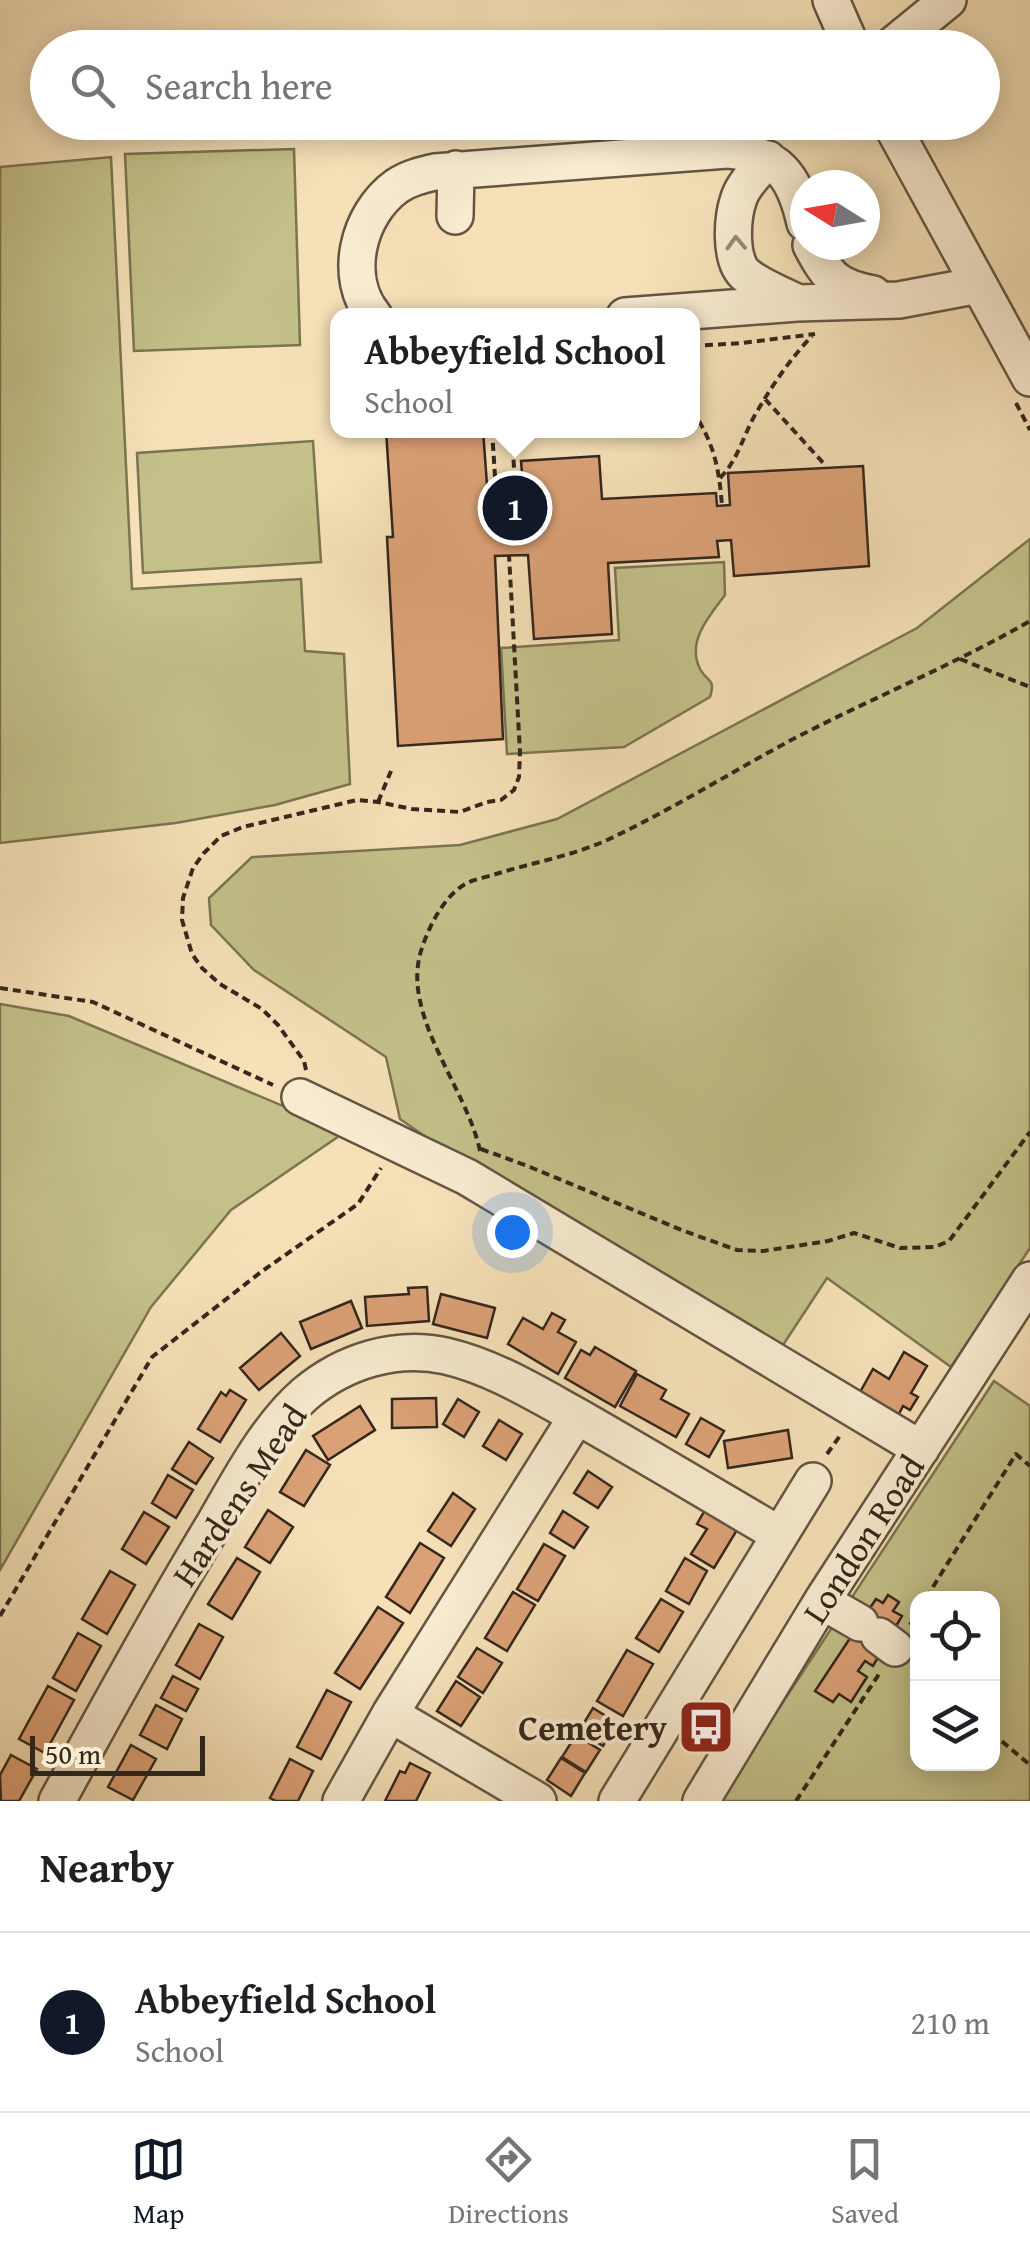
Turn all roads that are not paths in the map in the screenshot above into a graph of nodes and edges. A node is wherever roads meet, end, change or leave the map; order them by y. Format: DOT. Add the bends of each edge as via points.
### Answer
graph roads {
  1 [pos="831,0"];
  2 [pos="948,0"];
  3 [pos="844,30"];
  4 [pos="911,30"];
  5 [pos="900,140"];
  6 [pos="768,159"];
  7 [pos="456,169"];
  8 [pos="790,181"];
  9 [pos="455,216"];
  10 [pos="819,260"];
  11 [pos="978,285"];
  12 [pos="899,300"];
  13 [pos="797,302"];
  14 [pos="368,308"];
  15 [pos="700,310"];
  16 [pos="1020,384"];
  17 [pos="303,1086"];
  18 [pos="1030,1280"];
  19 [pos="576,1416"];
  20 [pos="921,1448"];
  21 [pos="814,1480"];
  22 [pos="780,1535"];
  23 [pos="822,1601"];
  24 [pos="878,1636"];
  25 [pos="390,1714"];
  26 [pos="57,1801"];
  27 [pos="341,1801"];
  28 [pos="538,1801"];
  29 [pos="617,1801"];
  30 [pos="701,1801"];
  1 -- 3 [label="street"];
  2 -- 4 [label="street"];
  5 -- 11 [label="street"];
  6 -- 7 [label="street" via="727,150"];
  6 -- 8 [label="street"];
  13 -- 6 [label="street, one-way" via="737,263 738,200"];
  7 -- 9 [label="street"];
  7 -- 14 [label="street" via="397,186 371,214 357,272"];
  10 -- 12 [label="street" via="842,286"];
  11 -- 12 [label="street"];
  11 -- 16 [label="street"];
  12 -- 13 [label="street"];
  13 -- 15 [label="street"];
  17 -- 20 [label="street"];
  18 -- 20 [label="street, London Road"];
  19 -- 22 [label="street, Hardens Mead"];
  19 -- 25 [label="street"];
  19 -- 26 [label="street, Hardens Mead" via="477,1364 426,1353 369,1358 321,1382 278,1423 230,1496"];
  20 -- 23 [label="street, London Road"];
  21 -- 22 [label="street, London Road"];
  22 -- 29 [label="street, London Road"];
  23 -- 24 [label="street"];
  23 -- 30 [label="street, London Road"];
  25 -- 27 [label="street"];
  25 -- 28 [label="street"];
}
